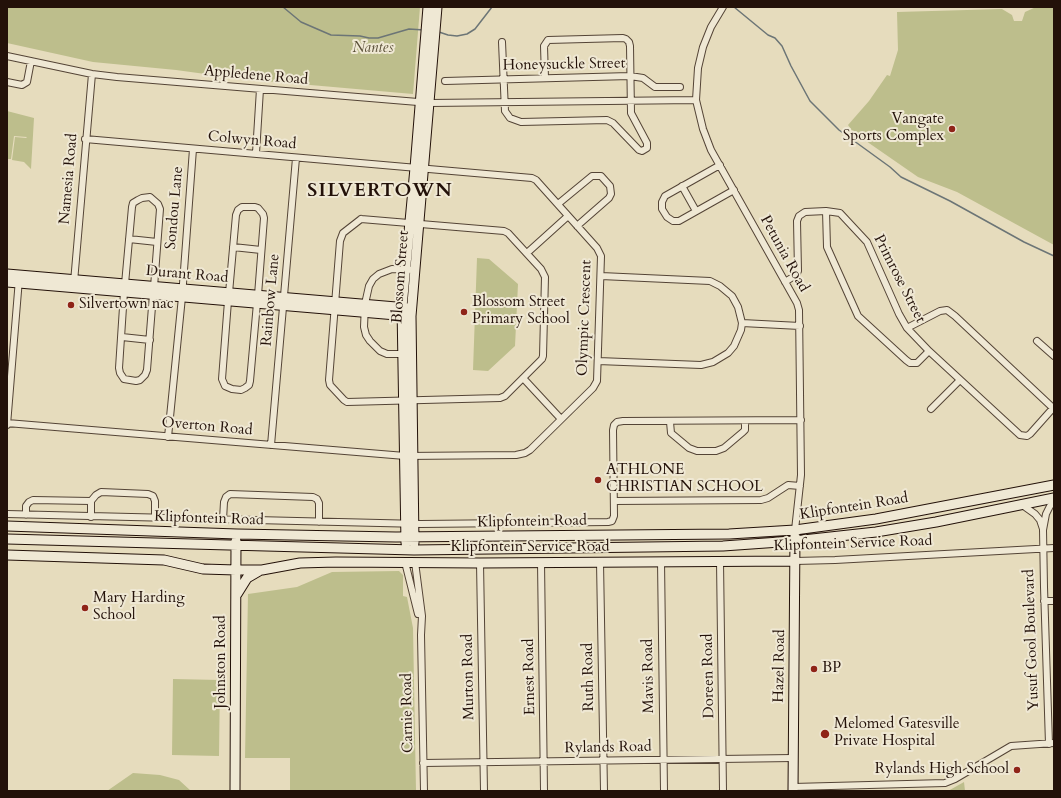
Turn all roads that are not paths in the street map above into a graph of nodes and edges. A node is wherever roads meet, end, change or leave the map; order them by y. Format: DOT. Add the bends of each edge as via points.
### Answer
graph roads {
  1 [pos="428,7"];
  2 [pos="437,7"];
  3 [pos="723,7"];
  4 [pos="431,24"];
  5 [pos="502,42"];
  6 [pos="7,56"];
  7 [pos="31,61"];
  8 [pos="92,74"];
  9 [pos="630,76"];
  10 [pos="545,78"];
  11 [pos="504,79"];
  12 [pos="446,81"];
  13 [pos="7,82"];
  14 [pos="680,87"];
  15 [pos="260,89"];
  16 [pos="630,100"];
  17 [pos="696,100"];
  18 [pos="504,102"];
  19 [pos="425,103"];
  20 [pos="86,139"];
  21 [pos="193,149"];
  22 [pos="256,153"];
  23 [pos="296,158"];
  24 [pos="720,165"];
  25 [pos="419,168"];
  26 [pos="682,186"];
  27 [pos="734,190"];
  28 [pos="558,204"];
  29 [pos="696,211"];
  30 [pos="826,211"];
  31 [pos="568,216"];
  32 [pos="414,224"];
  33 [pos="578,226"];
  34 [pos="129,239"];
  35 [pos="157,242"];
  36 [pos="233,247"];
  37 [pos="261,250"];
  38 [pos="527,253"];
  39 [pos="405,268"];
  40 [pos="415,270"];
  41 [pos="7,274"];
  42 [pos="601,276"];
  43 [pos="19,279"];
  44 [pos="7,282"];
  45 [pos="785,282"];
  46 [pos="74,284"];
  47 [pos="125,288"];
  48 [pos="154,290"];
  49 [pos="182,293"];
  50 [pos="228,297"];
  51 [pos="257,299"];
  52 [pos="284,301"];
  53 [pos="335,306"];
  54 [pos="365,308"];
  55 [pos="407,312"];
  56 [pos="742,323"];
  57 [pos="800,326"];
  58 [pos="907,328"];
  59 [pos="122,338"];
  60 [pos="150,340"];
  61 [pos="1037,341"];
  62 [pos="930,351"];
  63 [pos="407,354"];
  64 [pos="1054,356"];
  65 [pos="598,361"];
  66 [pos="523,378"];
  67 [pos="960,380"];
  68 [pos="408,401"];
  69 [pos="1054,407"];
  70 [pos="931,409"];
  71 [pos="561,419"];
  72 [pos="801,420"];
  73 [pos="744,421"];
  74 [pos="670,422"];
  75 [pos="7,424"];
  76 [pos="168,437"];
  77 [pos="271,445"];
  78 [pos="409,456"];
  79 [pos="1054,485"];
  80 [pos="800,486"];
  81 [pos="1054,498"];
  82 [pos="614,500"];
  83 [pos="91,501"];
  84 [pos="1054,502"];
  85 [pos="1021,504"];
  86 [pos="7,514"];
  87 [pos="26,515"];
  88 [pos="91,517"];
  89 [pos="155,518"];
  90 [pos="224,520"];
  91 [pos="319,522"];
  92 [pos="410,524"];
  93 [pos="7,526"];
  94 [pos="795,530"];
  95 [pos="1043,530"];
  96 [pos="237,534"];
  97 [pos="410,537"];
  98 [pos="7,540"];
  99 [pos="794,541"];
  100 [pos="236,546"];
  101 [pos="1043,548"];
  102 [pos="1054,548"];
  103 [pos="410,550"];
  104 [pos="7,555"];
  105 [pos="720,560"];
  106 [pos="661,561"];
  107 [pos="795,561"];
  108 [pos="410,562"];
  109 [pos="541,562"];
  110 [pos="600,562"];
  111 [pos="480,563"];
  112 [pos="236,570"];
  113 [pos="262,570"];
  114 [pos="236,597"];
  115 [pos="1044,601"];
  116 [pos="1054,601"];
  117 [pos="421,635"];
  118 [pos="1051,722"];
  119 [pos="1052,744"];
  120 [pos="793,758"];
  121 [pos="723,759"];
  122 [pos="664,760"];
  123 [pos="603,761"];
  124 [pos="544,762"];
  125 [pos="423,763"];
  126 [pos="483,763"];
  127 [pos="793,789"];
  128 [pos="234,791"];
  129 [pos="424,791"];
  130 [pos="484,791"];
  131 [pos="544,791"];
  132 [pos="604,791"];
  133 [pos="664,791"];
  134 [pos="723,791"];
  1 -- 4 [label="street, Blossom Street"];
  2 -- 4 [label="street, Blossom Street"];
  3 -- 17 [label="street, Petunia Road" via="701,52"];
  4 -- 19 [label="street, Blossom Street"];
  5 -- 11 [label="street"];
  6 -- 7 [label="street, Appledene Road"];
  7 -- 8 [label="street, Appledene Road"];
  7 -- 13 [label="street" via="27,82 22,85"];
  8 -- 15 [label="street, Appledene Road"];
  8 -- 20 [label="street, Namesia Road"];
  9 -- 10 [label="street, Honeysuckle Street"];
  9 -- 10 [label="street" via="630,46 626,39 550,39 544,46"];
  9 -- 14 [label="street, Honeysuckle Street" via="643,78 654,87"];
  9 -- 16 [label="street"];
  10 -- 11 [label="street, Honeysuckle Street"];
  11 -- 12 [label="street, Honeysuckle Street"];
  11 -- 18 [label="street"];
  15 -- 19 [label="street, Appledene Road"];
  15 -- 22 [label="street"];
  16 -- 17 [label="street, Appledene Road"];
  16 -- 18 [label="street, Appledene Road"];
  16 -- 18 [label="street" via="631,116 647,143 647,148 642,151 610,121 521,122 507,115"];
  17 -- 24 [label="street, Petunia Road" via="703,129"];
  18 -- 19 [label="street, Appledene Road"];
  19 -- 25 [label="street, Blossom Street"];
  20 -- 21 [label="street, Colwyn Road"];
  20 -- 46 [label="street, Namesia Road"];
  21 -- 22 [label="street, Colwyn Road"];
  21 -- 49 [label="street, Sondou Lane"];
  22 -- 23 [label="street, Colwyn Road"];
  23 -- 25 [label="street, Colwyn Road"];
  23 -- 52 [label="street, Rainbow Lane"];
  24 -- 26 [label="street"];
  24 -- 27 [label="street, Petunia Road"];
  25 -- 28 [label="street, Olympic Crescent" via="532,178"];
  25 -- 32 [label="street, Blossom Street"];
  26 -- 29 [label="street"];
  26 -- 29 [label="street" via="665,196 662,202 664,213 673,221 679,221"];
  27 -- 29 [label="street"];
  27 -- 45 [label="street, Petunia Road"];
  28 -- 31 [label="street, Olympic Crescent"];
  28 -- 33 [label="street" via="592,176 601,176 607,182 611,189 609,198"];
  30 -- 45 [label="street, Primrose Street" via="805,212 799,216 798,271"];
  30 -- 58 [label="street, Primrose Street" via="840,213 867,242"];
  30 -- 62 [label="street" via="827,247 858,316 910,363 917,362"];
  31 -- 33 [label="street, Olympic Crescent"];
  31 -- 38 [label="street"];
  32 -- 38 [label="street" via="504,231"];
  32 -- 39 [label="street, Blossom Street"];
  32 -- 40 [label="street, Blossom Street"];
  32 -- 53 [label="street" via="361,220 343,233 340,241"];
  33 -- 42 [label="street, Olympic Crescent" via="600,252"];
  34 -- 35 [label="street"];
  34 -- 35 [label="street" via="133,203 150,197 160,209"];
  34 -- 47 [label="street"];
  35 -- 48 [label="street"];
  36 -- 37 [label="street"];
  36 -- 37 [label="street" via="236,215 238,210 246,206 258,208 263,214"];
  36 -- 50 [label="street"];
  37 -- 51 [label="street"];
  38 -- 66 [label="street" via="546,280 543,356"];
  39 -- 40 [label="street"];
  39 -- 54 [label="street" via="392,269 376,276 369,286"];
  39 -- 55 [label="street, Blossom Street"];
  40 -- 55 [label="street, Blossom Street"];
  41 -- 43 [label="street, Durant Road"];
  42 -- 56 [label="street" via="710,281 732,296"];
  42 -- 65 [label="street, Olympic Crescent"];
  43 -- 44 [label="street, Durant Road"];
  43 -- 46 [label="street, Durant Road"];
  43 -- 75 [label="street"];
  45 -- 57 [label="street, Petunia Road" via="797,303"];
  46 -- 47 [label="street, Durant Road"];
  47 -- 48 [label="street, Durant Road"];
  47 -- 59 [label="street"];
  48 -- 49 [label="street, Durant Road"];
  48 -- 60 [label="street"];
  49 -- 50 [label="street, Durant Road"];
  49 -- 76 [label="street, Sondou Lane"];
  50 -- 51 [label="street, Durant Road"];
  50 -- 51 [label="street" via="222,379 225,386 241,390 249,385 250,380"];
  51 -- 52 [label="street, Durant Road"];
  52 -- 53 [label="street, Durant Road"];
  52 -- 77 [label="street, Rainbow Lane"];
  53 -- 54 [label="street, Durant Road"];
  53 -- 68 [label="street" via="330,385 347,402"];
  54 -- 55 [label="street, Durant Road"];
  54 -- 63 [label="street" via="366,336 374,347 387,354"];
  55 -- 63 [label="street, Blossom Street"];
  56 -- 57 [label="street"];
  56 -- 65 [label="street" via="734,346 713,362 701,364"];
  57 -- 72 [label="street, Petunia Road"];
  58 -- 62 [label="street, Primrose Street"];
  58 -- 69 [label="street" via="940,310 947,310"];
  59 -- 60 [label="street"];
  59 -- 60 [label="street" via="119,368 122,377 128,380 140,380 145,375"];
  61 -- 64 [label="street"];
  62 -- 67 [label="street, Primrose Street"];
  63 -- 68 [label="street, Blossom Street"];
  65 -- 71 [label="street, Olympic Crescent" via="598,377 595,384"];
  66 -- 68 [label="street" via="500,398"];
  66 -- 71 [label="street"];
  67 -- 69 [label="street, Primrose Street" via="1020,435 1030,434"];
  67 -- 70 [label="street"];
  68 -- 78 [label="street, Blossom Street"];
  71 -- 78 [label="street, Olympic Crescent" via="530,450 521,455"];
  72 -- 73 [label="street"];
  72 -- 80 [label="street, Petunia Road"];
  73 -- 74 [label="street"];
  73 -- 74 [label="street" via="745,430 724,448 716,451 697,451 689,448 671,433"];
  74 -- 82 [label="street" via="623,421 614,425"];
  75 -- 76 [label="street, Overton Road"];
  76 -- 77 [label="street, Overton Road"];
  77 -- 78 [label="street, Overton Road"];
  78 -- 92 [label="street, Blossom Street"];
  79 -- 94 [label="street, Klipfontein Road" via="920,511"];
  80 -- 82 [label="street" via="788,485 761,500"];
  80 -- 94 [label="street, Petunia Road"];
  81 -- 85 [label="street, Klipfontein Road"];
  82 -- 92 [label="street" via="614,518 608,522"];
  83 -- 87 [label="street" via="33,500 26,506"];
  83 -- 88 [label="street"];
  83 -- 89 [label="street" via="101,492 148,494 155,500"];
  84 -- 95 [label="street, Yusuf Gool Boulevard" via="1046,514"];
  85 -- 95 [label="street, Yusuf Gool Boulevard" via="1035,514"];
  85 -- 99 [label="street, Klipfontein Road" via="876,532"];
  86 -- 87 [label="street"];
  87 -- 88 [label="street"];
  88 -- 89 [label="street"];
  89 -- 90 [label="street"];
  90 -- 91 [label="street"];
  90 -- 91 [label="street" via="224,502 230,494 313,497 319,502"];
  91 -- 92 [label="street"];
  92 -- 97 [label="street, Blossom Street"];
  93 -- 96 [label="street, Klipfontein Road"];
  94 -- 97 [label="street, Klipfontein Road" via="728,534"];
  94 -- 99 [label="street, Hazel Road"];
  95 -- 101 [label="street, Yusuf Gool Boulevard"];
  96 -- 97 [label="street, Klipfontein Road"];
  96 -- 100 [label="street, Johnston Road"];
  97 -- 103 [label="street, Blossom Street"];
  98 -- 100 [label="street, Klipfontein Road"];
  99 -- 103 [label="street, Klipfontein Road" via="723,546"];
  99 -- 107 [label="street, Hazel Road"];
  100 -- 103 [label="street, Klipfontein Road"];
  100 -- 112 [label="street, Johnston Road"];
  101 -- 102 [label="street, Klipfontein Service Road"];
  101 -- 107 [label="street, Klipfontein Service Road"];
  101 -- 115 [label="street, Yusuf Gool Boulevard"];
  103 -- 108 [label="street, Carnie Road"];
  104 -- 112 [label="street, Klipfontein Service Road" via="164,560 203,569"];
  105 -- 106 [label="street, Klipfontein Service Road"];
  105 -- 107 [label="street, Klipfontein Service Road"];
  105 -- 121 [label="street, Doreen Road"];
  106 -- 110 [label="street, Klipfontein Service Road"];
  106 -- 122 [label="street, Mavis Road"];
  107 -- 120 [label="street, Hazel Road"];
  108 -- 111 [label="street, Klipfontein Service Road"];
  108 -- 113 [label="street, Klipfontein Service Road" via="315,562"];
  108 -- 117 [label="street, Carnie Road"];
  108 -- 117 [label="street, Carnie Road" via="422,616"];
  109 -- 110 [label="street, Klipfontein Service Road"];
  109 -- 111 [label="street, Klipfontein Service Road"];
  109 -- 124 [label="street, Ernest Road"];
  110 -- 123 [label="street, Ruth Road"];
  111 -- 126 [label="street, Murton Road"];
  112 -- 113 [label="street, Klipfontein Service Road"];
  112 -- 114 [label="street, Johnston Road"];
  113 -- 114 [label="street" via="242,583"];
  114 -- 128 [label="street, Johnston Road"];
  115 -- 116 [label="street"];
  115 -- 118 [label="street, Yusuf Gool Boulevard"];
  117 -- 125 [label="street, Carnie Road"];
  118 -- 119 [label="street, Yusuf Gool Boulevard"];
  119 -- 127 [label="street" via="1011,746 945,783"];
  120 -- 121 [label="street, Rylands Road"];
  120 -- 127 [label="street, Hazel Road"];
  121 -- 122 [label="street, Rylands Road"];
  121 -- 134 [label="street, Doreen Road"];
  122 -- 123 [label="street, Rylands Road"];
  122 -- 133 [label="street, Mavis Road"];
  123 -- 124 [label="street, Rylands Road"];
  123 -- 132 [label="street, Ruth Road"];
  124 -- 126 [label="street, Rylands Road"];
  124 -- 131 [label="street, Ernest Road"];
  125 -- 126 [label="street, Rylands Road"];
  125 -- 129 [label="street, Carnie Road"];
  126 -- 130 [label="street, Murton Road"];
}
